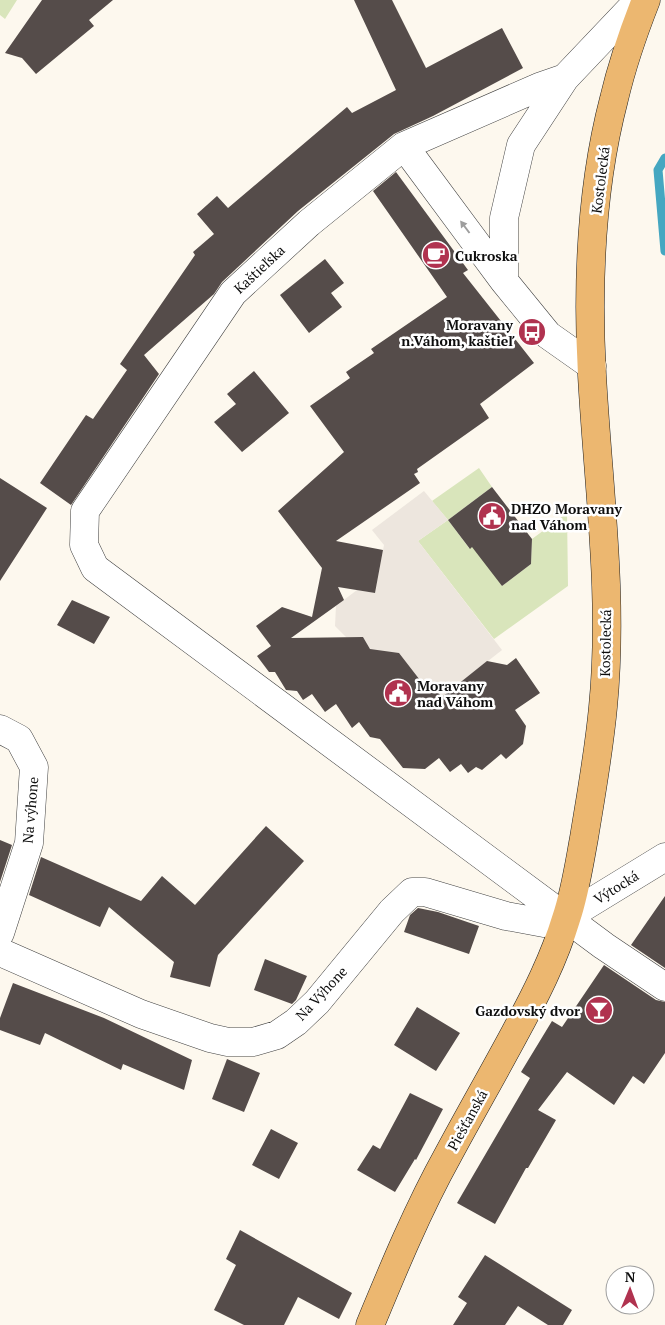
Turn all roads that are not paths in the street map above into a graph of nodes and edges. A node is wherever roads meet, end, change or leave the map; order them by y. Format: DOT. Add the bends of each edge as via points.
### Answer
graph roads {
  1 [pos="639,0"];
  2 [pos="646,0"];
  3 [pos="565,78"];
  4 [pos="404,146"];
  5 [pos="504,280"];
  6 [pos="592,366"];
  7 [pos="0,728"];
  8 [pos="665,857"];
  9 [pos="567,917"];
  10 [pos="0,933"];
  11 [pos="0,952"];
  12 [pos="665,987"];
  13 [pos="370,1325"];
  1 -- 3 [label="street"];
  2 -- 6 [label="main road, Kostolecká" via="623,64 605,142 592,251"];
  3 -- 4 [label="street"];
  3 -- 5 [label="street" via="520,144 504,218"];
  5 -- 4 [label="street, one-way"];
  4 -- 9 [label="street, Kaštieľska" via="309,223 232,293 85,511 84,545 95,568"];
  5 -- 6 [label="street" via="548,335"];
  6 -- 9 [label="main road, Kostolecká" via="607,636 594,777"];
  7 -- 10 [label="street, Na výhone" via="19,739 34,767 29,843"];
  8 -- 9 [label="street, Výtocká"];
  9 -- 11 [label="street, Na Výhone" via="544,923 506,916 425,892 412,892 296,1022 277,1035 253,1042 210,1038 141,1014"];
  9 -- 12 [label="street"];
  9 -- 13 [label="main road, Piešťanská" via="550,963 446,1158 393,1268"];
}
